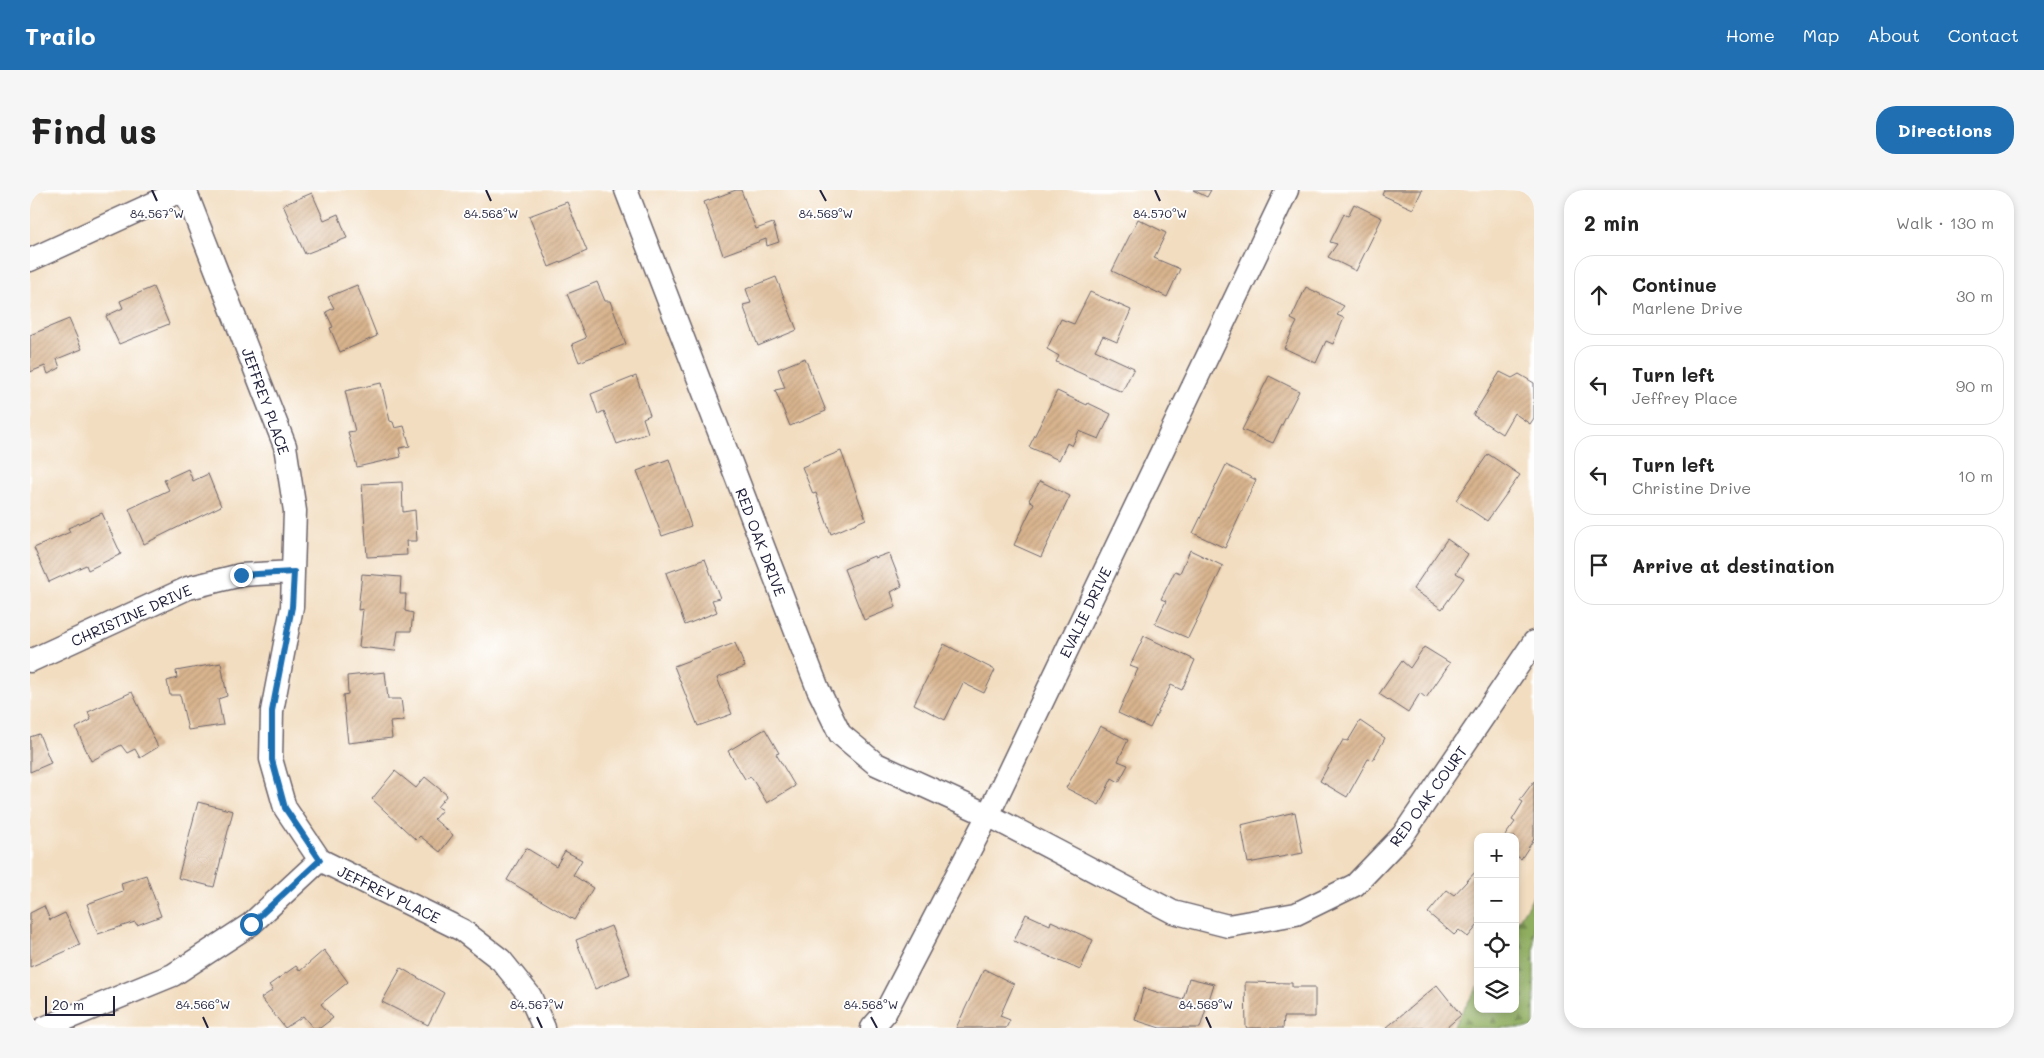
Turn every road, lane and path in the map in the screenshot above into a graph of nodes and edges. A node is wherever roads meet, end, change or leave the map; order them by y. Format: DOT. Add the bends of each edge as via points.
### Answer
graph roads {
  1 [pos="184,190"];
  2 [pos="626,190"];
  3 [pos="1287,190"];
  4 [pos="30,260"];
  5 [pos="294,572"];
  6 [pos="1534,642"];
  7 [pos="30,661"];
  8 [pos="988,815"];
  9 [pos="320,860"];
  10 [pos="44,1028"];
  11 [pos="544,1028"];
  12 [pos="872,1028"];
  1 -- 4 [label="street"];
  1 -- 5 [label="street, JEFFREY PLACE" via="285,446 295,511"];
  2 -- 8 [label="street, RED OAK DRIVE" via="814,679 840,734 876,764"];
  3 -- 8 [label="street, EVALIE DRIVE"];
  5 -- 7 [label="street, CHRISTINE DRIVE" via="241,575 188,588"];
  5 -- 9 [label="street, JEFFREY PLACE" via="292,607 272,711 272,760 285,808"];
  6 -- 8 [label="street, RED OAK COURT" via="1403,835 1355,885 1296,914 1228,926 1173,912"];
  8 -- 12 [label="street, EVALIE DRIVE" via="885,1013"];
  9 -- 10 [label="street" via="251,924 173,975"];
  9 -- 11 [label="street, JEFFREY PLACE" via="470,936 501,960 530,996"];
}
